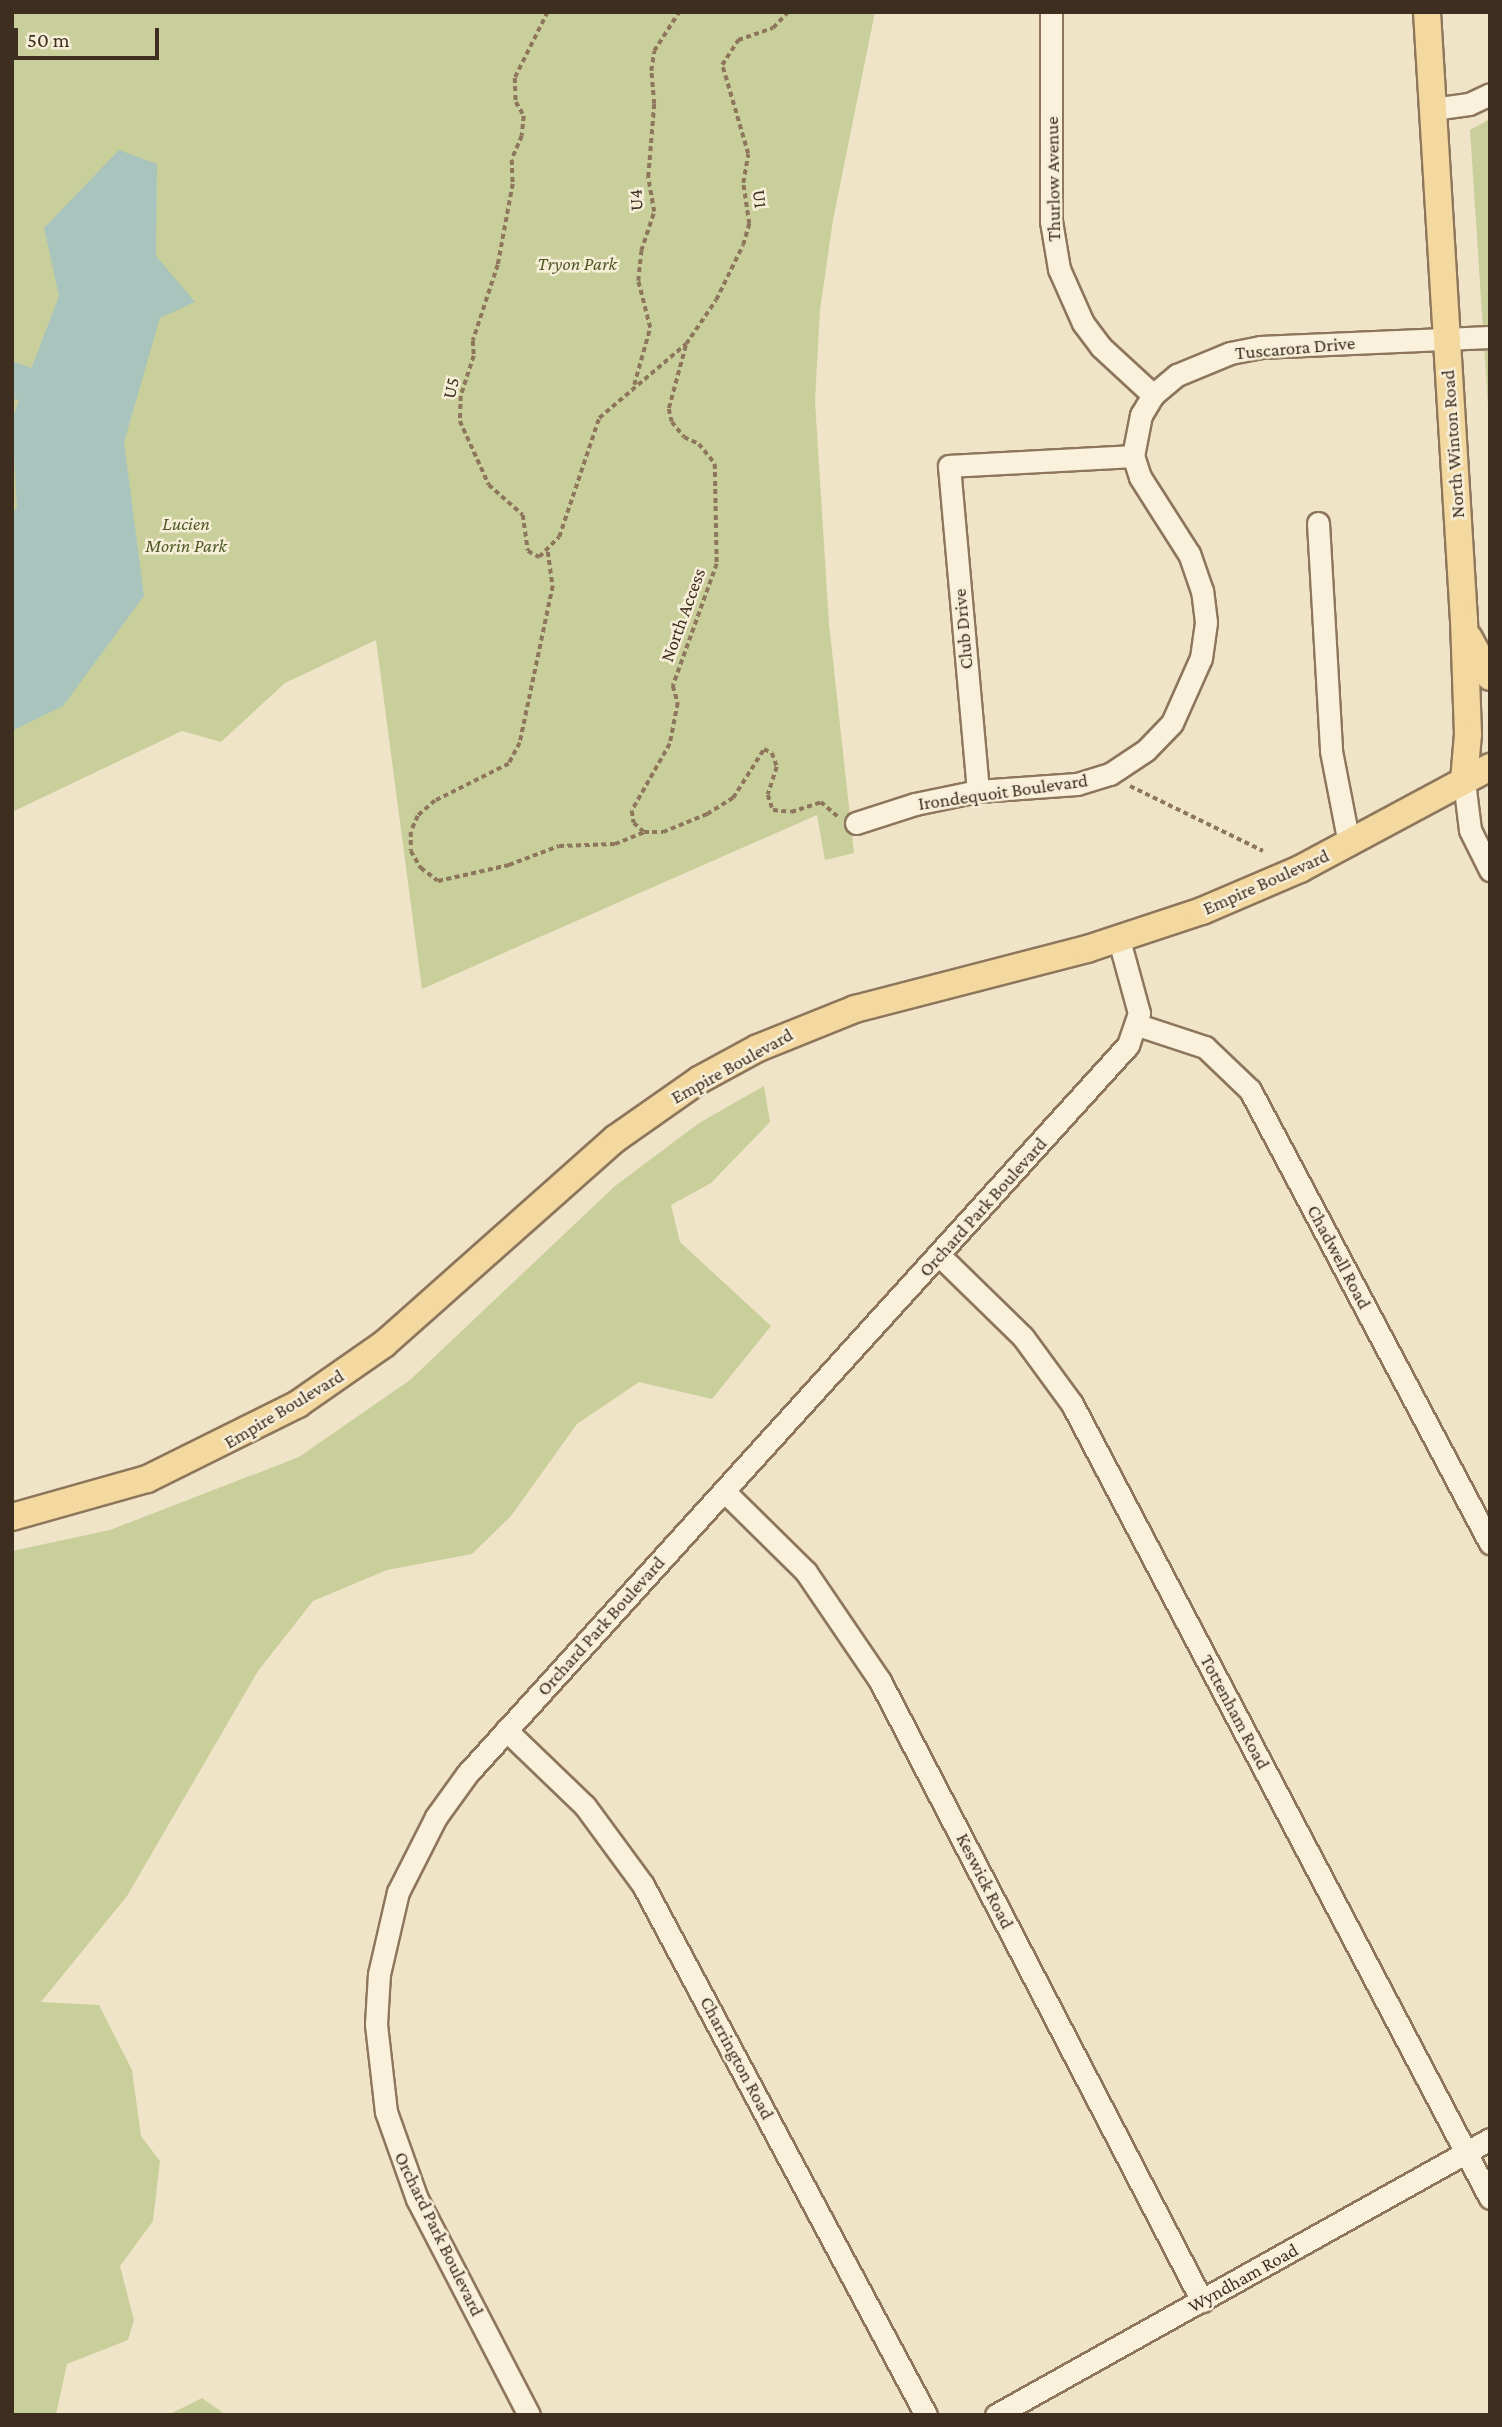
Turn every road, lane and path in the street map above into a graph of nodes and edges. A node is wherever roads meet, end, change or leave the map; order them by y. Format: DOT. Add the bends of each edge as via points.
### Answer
graph roads {
  1 [pos="548,12"];
  2 [pos="679,12"];
  3 [pos="788,12"];
  4 [pos="1051,12"];
  5 [pos="1427,12"];
  6 [pos="1490,94"];
  7 [pos="1433,109"];
  8 [pos="1490,337"];
  9 [pos="1447,338"];
  10 [pos="687,344"];
  11 [pos="633,387"];
  12 [pos="1153,394"];
  13 [pos="1133,456"];
  14 [pos="1318,523"];
  15 [pos="548,552"];
  16 [pos="1464,620"];
  17 [pos="1490,677"];
  18 [pos="1490,767"];
  19 [pos="1110,774"];
  20 [pos="1464,781"];
  21 [pos="978,792"];
  22 [pos="856,823"];
  23 [pos="644,832"];
  24 [pos="1349,844"];
  25 [pos="1263,851"];
  26 [pos="1490,870"];
  27 [pos="1118,940"];
  28 [pos="1138,1025"];
  29 [pos="939,1255"];
  30 [pos="724,1491"];
  31 [pos="12,1517"];
  32 [pos="1490,1544"];
  33 [pos="506,1730"];
  34 [pos="1490,2139"];
  35 [pos="1466,2153"];
  36 [pos="1490,2198"];
  37 [pos="1202,2301"];
  38 [pos="529,2415"];
  39 [pos="926,2415"];
  40 [pos="996,2415"];
  1 -- 15 [label="path, U5 / U5" via="515,78 516,102 524,116 522,136 512,160 513,184 498,265 473,341 460,421 489,485 523,515 528,551 539,557"];
  2 -- 11 [label="path, U4 / U4" via="654,51 651,71 654,104 648,177 654,212 641,251 638,281 650,328"];
  3 -- 10 [label="path, U1 / U1" via="773,28 738,40 722,65 748,154 743,183 749,224 716,300"];
  4 -- 12 [label="street, Thurlow Avenue" via="1051,221 1059,270 1083,323 1101,347"];
  5 -- 7 [label="main road, North Winton Road"];
  6 -- 7 [label="street" via="1469,104"];
  7 -- 9 [label="main road, North Winton Road"];
  8 -- 9 [label="street, Tuscarora Drive"];
  9 -- 12 [label="street, Tuscarora Drive" via="1250,349 1203,363"];
  9 -- 16 [label="main road, North Winton Road"];
  10 -- 11 [label="path, U1 / U1" via="657,373"];
  10 -- 23 [label="path, North Access" via="669,409 684,437 699,444 715,464 717,564 673,686 678,703 670,744 632,811 635,824"];
  11 -- 15 [label="path" via="599,418 559,537"];
  12 -- 13 [label="street" via="1141,415"];
  13 -- 19 [label="street" via="1140,477 1189,554 1202,591 1206,622 1201,658 1172,723 1146,750"];
  13 -- 21 [label="street, Club Drive" via="949,466"];
  14 -- 24 [label="street" via="1331,751"];
  15 -- 23 [label="path" via="553,586 520,743 509,764 435,801 418,816 411,832 411,851 421,868 438,881 509,865 559,846 615,844"];
  16 -- 17 [label="main road"];
  16 -- 20 [label="main road, North Winton Road" via="1468,734"];
  18 -- 20 [label="main road, Empire Boulevard"];
  19 -- 21 [label="street, Irondequoit Boulevard" via="1077,784"];
  19 -- 25 [label="path"];
  20 -- 24 [label="main road, Empire Boulevard"];
  20 -- 26 [label="street, North Winton Road" via="1470,830"];
  21 -- 22 [label="street, Irondequoit Boulevard" via="895,809"];
  22 -- 23 [label="path" via="839,818 821,803 791,812 773,810 768,794 777,767 772,753 764,748 733,798 686,825"];
  24 -- 27 [label="main road, Empire Boulevard" via="1236,898"];
  27 -- 28 [label="street" via="1137,1000"];
  27 -- 31 [label="main road, Empire Boulevard" via="855,1009 738,1058 680,1092 615,1139 384,1344 298,1404 147,1479"];
  28 -- 29 [label="street, Orchard Park Boulevard" via="1124,1051"];
  28 -- 32 [label="street, Chadwell Road" via="1205,1047 1250,1090"];
  29 -- 30 [label="street, Orchard Park Boulevard"];
  29 -- 35 [label="street, Tottenham Road" via="1023,1336 1072,1404"];
  30 -- 33 [label="street, Orchard Park Boulevard"];
  30 -- 37 [label="street, Keswick Road" via="806,1572 874,1670"];
  33 -- 38 [label="street, Orchard Park Boulevard" via="436,1817 398,1892 379,1975 376,2024 381,2086 398,2155"];
  33 -- 39 [label="street, Charrington Road" via="585,1806 643,1885"];
  34 -- 35 [label="street, Wyndham Road"];
  35 -- 36 [label="street, Tottenham Road"];
  35 -- 37 [label="street, Wyndham Road"];
  37 -- 40 [label="street, Wyndham Road"];
}
